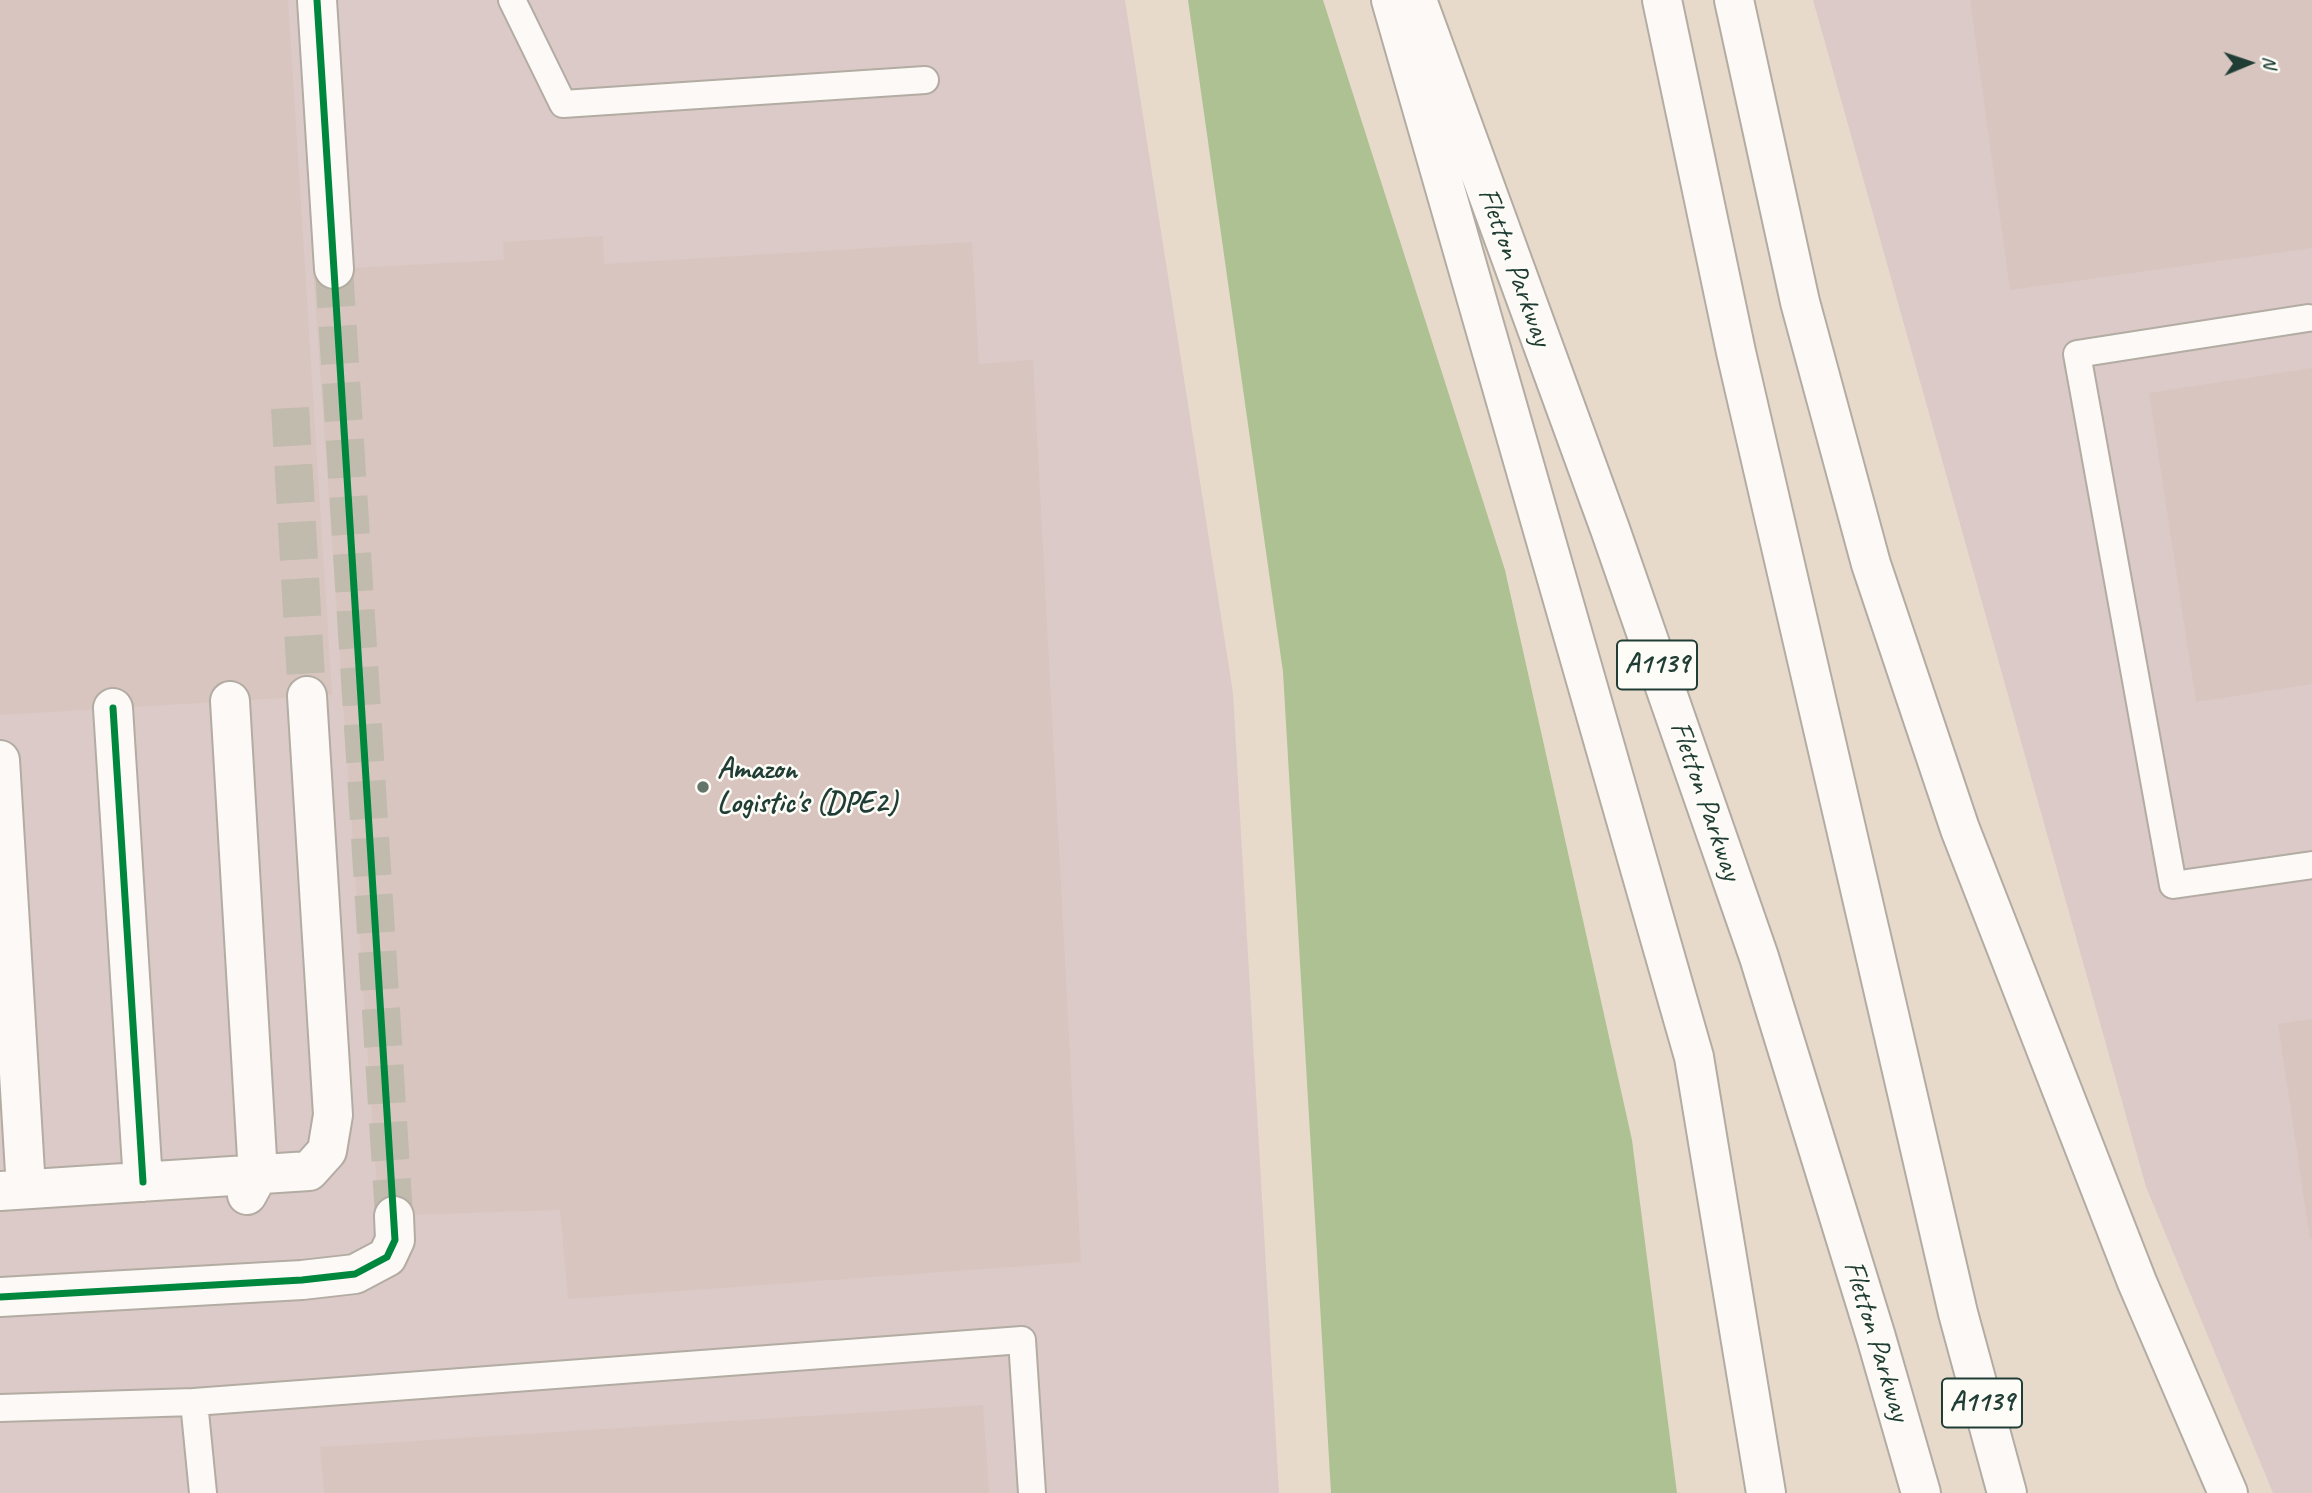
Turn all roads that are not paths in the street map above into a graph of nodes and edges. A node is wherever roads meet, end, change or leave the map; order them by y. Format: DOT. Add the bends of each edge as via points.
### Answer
graph roads {
  1 [pos="317,0"];
  2 [pos="512,0"];
  3 [pos="1391,0"];
  4 [pos="1417,0"];
  5 [pos="1662,0"];
  6 [pos="1734,0"];
  7 [pos="925,80"];
  8 [pos="334,268"];
  9 [pos="2308,318"];
  10 [pos="307,696"];
  11 [pos="230,701"];
  12 [pos="113,709"];
  13 [pos="0,760"];
  14 [pos="2312,865"];
  15 [pos="258,1175"];
  16 [pos="143,1182"];
  17 [pos="9,1199"];
  18 [pos="394,1216"];
  19 [pos="0,1297"];
  20 [pos="194,1402"];
  21 [pos="0,1408"];
  22 [pos="203,1493"];
  23 [pos="1032,1493"];
  24 [pos="1766,1493"];
  25 [pos="1921,1493"];
  26 [pos="2007,1493"];
  27 [pos="2228,1493"];
  1 -- 8 [label="main road"];
  2 -- 7 [label="lane" via="563,104"];
  3 -- 24 [label="main road" via="1694,1057"];
  4 -- 25 [label="main road, Fletton Parkway / A1139" via="1610,528 1759,957"];
  5 -- 26 [label="main road, A1139" via="1736,352 1958,1313"];
  6 -- 27 [label="main road" via="1800,302 1871,564 1960,829 2137,1282"];
  9 -- 14 [label="lane" via="2077,354 2173,885"];
  10 -- 15 [label="main road" via="333,1115 327,1151 309,1171"];
  11 -- 15 [label="main road"];
  12 -- 16 [label="main road"];
  13 -- 17 [label="main road"];
  15 -- 16 [label="main road"];
  15 -- 17 [label="main road" via="244,1201"];
  16 -- 17 [label="main road"];
  18 -- 19 [label="main road" via="395,1240 387,1257 355,1275"];
  20 -- 21 [label="lane"];
  20 -- 22 [label="lane"];
  20 -- 23 [label="lane" via="1022,1340"];
}
